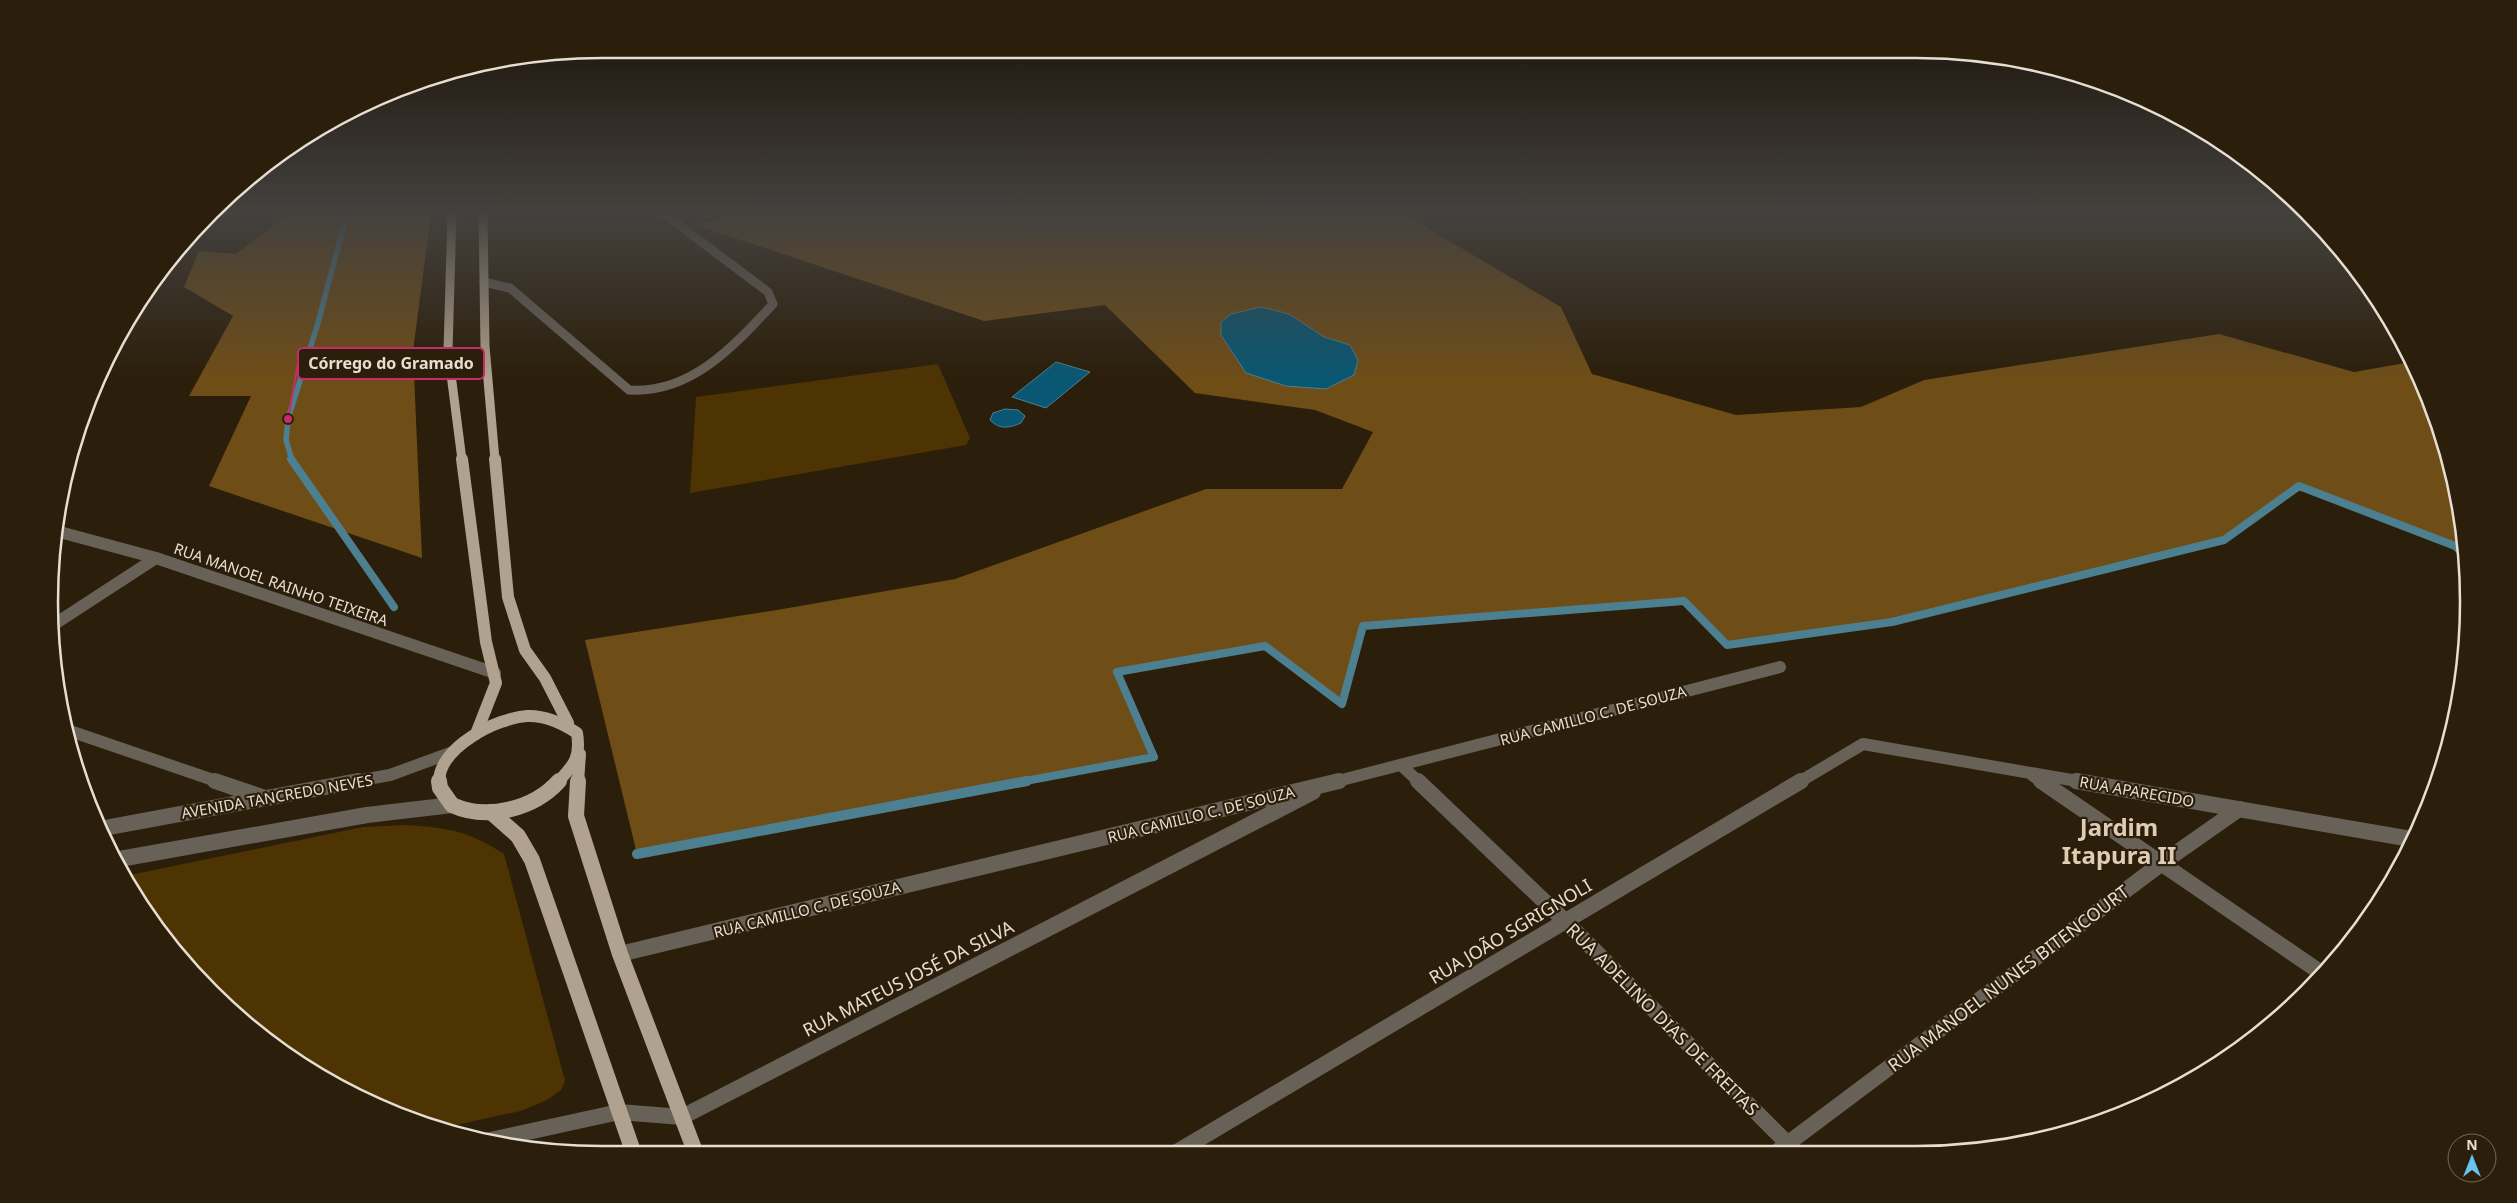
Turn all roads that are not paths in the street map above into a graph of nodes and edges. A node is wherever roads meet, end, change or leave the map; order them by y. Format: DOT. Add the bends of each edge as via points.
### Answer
graph roads {
  1 [pos="450,269"];
  2 [pos="484,269"];
  3 [pos="738,269"];
  4 [pos="484,282"];
  5 [pos="62,533"];
  6 [pos="156,558"];
  7 [pos="59,621"];
  8 [pos="1780,667"];
  9 [pos="495,673"];
  10 [pos="568,723"];
  11 [pos="74,733"];
  12 [pos="476,734"];
  13 [pos="1863,744"];
  14 [pos="453,752"];
  15 [pos="580,754"];
  16 [pos="1401,765"];
  17 [pos="2028,772"];
  18 [pos="1330,783"];
  19 [pos="267,798"];
  20 [pos="452,805"];
  21 [pos="2239,809"];
  22 [pos="491,812"];
  23 [pos="107,827"];
  24 [pos="2405,838"];
  25 [pos="122,858"];
  26 [pos="2162,863"];
  27 [pos="1566,922"];
  28 [pos="620,954"];
  29 [pos="2316,969"];
  30 [pos="619,1112"];
  31 [pos="682,1117"];
  32 [pos="505,1137"];
  33 [pos="631,1146"];
  34 [pos="693,1146"];
  35 [pos="1187,1146"];
  36 [pos="1785,1146"];
  37 [pos="1790,1146"];
  1 -- 9 [label="main road" via="448,351 486,642"];
  2 -- 4 [label="main road"];
  3 -- 4 [label="street" via="768,292 773,304 701,372 673,386 651,391 629,390 510,288"];
  4 -- 10 [label="main road" via="485,346 508,597 525,650 545,678"];
  5 -- 6 [label="street, RUA MANOEL RAINHO TEIXEIRA"];
  6 -- 7 [label="street"];
  6 -- 9 [label="street, RUA MANOEL RAINHO TEIXEIRA"];
  8 -- 16 [label="street, RUA CAMILLO C. DE SOUZA"];
  9 -- 12 [label="main road" via="494,695"];
  10 -- 12 [label="main road" via="550,717 527,716 500,722"];
  10 -- 15 [label="main road" via="578,734"];
  11 -- 19 [label="street"];
  12 -- 14 [label="main road"];
  13 -- 17 [label="street, RUA APARECIDO"];
  13 -- 27 [label="street, RUA JOÃO SGRIGNOLI"];
  14 -- 19 [label="street, AVENIDA TANCREDO NEVES" via="390,775"];
  14 -- 20 [label="main road" via="440,778 441,793"];
  15 -- 22 [label="main road" via="560,782 540,797 516,807"];
  15 -- 28 [label="main road" via="576,816"];
  16 -- 18 [label="street, RUA CAMILLO C. DE SOUZA"];
  16 -- 27 [label="street, RUA ADELINO DIAS DE FREITAS"];
  17 -- 21 [label="street, RUA APARECIDO"];
  17 -- 26 [label="street"];
  18 -- 28 [label="street, RUA CAMILLO C. DE SOUZA"];
  18 -- 31 [label="street, RUA MATEUS JOSÉ DA SILVA"];
  19 -- 23 [label="street, AVENIDA TANCREDO NEVES"];
  20 -- 22 [label="main road"];
  20 -- 25 [label="street" via="367,814"];
  21 -- 24 [label="street, RUA APARECIDO"];
  21 -- 26 [label="street, RUA MANOEL NUNES BITENCOURT"];
  22 -- 30 [label="main road" via="518,836 532,860"];
  26 -- 29 [label="street"];
  26 -- 37 [label="street, RUA MANOEL NUNES BITENCOURT"];
  27 -- 35 [label="street, RUA JOÃO SGRIGNOLI"];
  27 -- 36 [label="street, RUA ADELINO DIAS DE FREITAS"];
  28 -- 31 [label="main road"];
  30 -- 31 [label="street"];
  30 -- 32 [label="street"];
  30 -- 33 [label="main road"];
  31 -- 34 [label="main road"];
}
